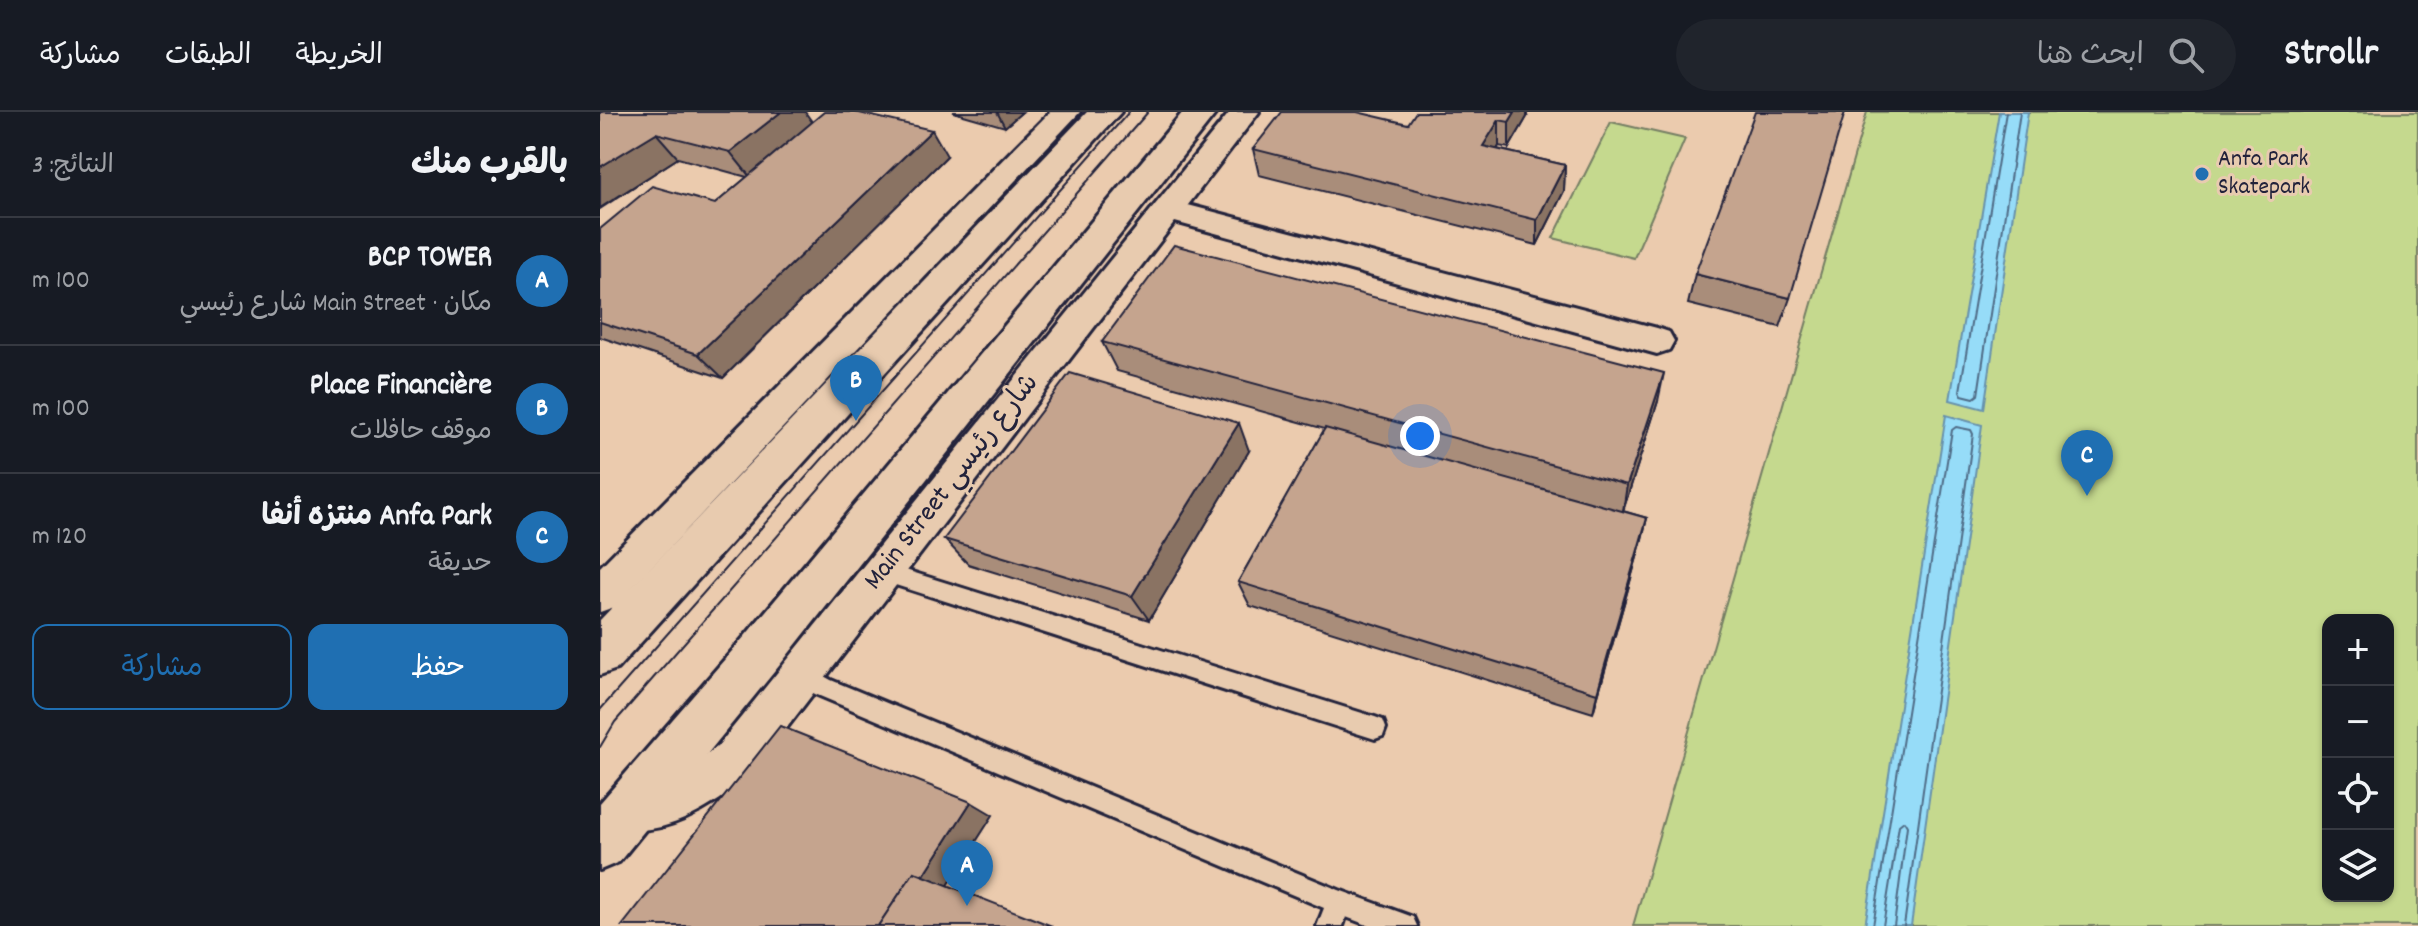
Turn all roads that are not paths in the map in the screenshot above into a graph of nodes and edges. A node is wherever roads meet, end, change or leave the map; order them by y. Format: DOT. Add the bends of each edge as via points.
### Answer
graph roads {
  1 [pos="1066,112"];
  2 [pos="1105,112"];
  3 [pos="1201,112"];
  4 [pos="1245,112"];
  5 [pos="1169,210"];
  6 [pos="1657,341"];
  7 [pos="883,572"];
  8 [pos="600,594"];
  9 [pos="600,653"];
  10 [pos="802,674"];
  11 [pos="1375,728"];
  12 [pos="614,826"];
  13 [pos="1334,914"];
  14 [pos="1404,926"];
  1 -- 8 [label="street"];
  2 -- 9 [label="main road"];
  3 -- 12 [label="main road, Main Street شارع رئيسي"];
  4 -- 5 [label="street, Main Street شارع رئيسي"];
  5 -- 6 [label="street"];
  5 -- 7 [label="street, Main Street شارع رئيسي"];
  7 -- 10 [label="street, Main Street شارع رئيسي"];
  7 -- 11 [label="lane"];
  10 -- 12 [label="street, Main Street شارع رئيسي" via="748,745 715,778"];
  10 -- 13 [label="lane"];
  13 -- 14 [label="lane"];
}
